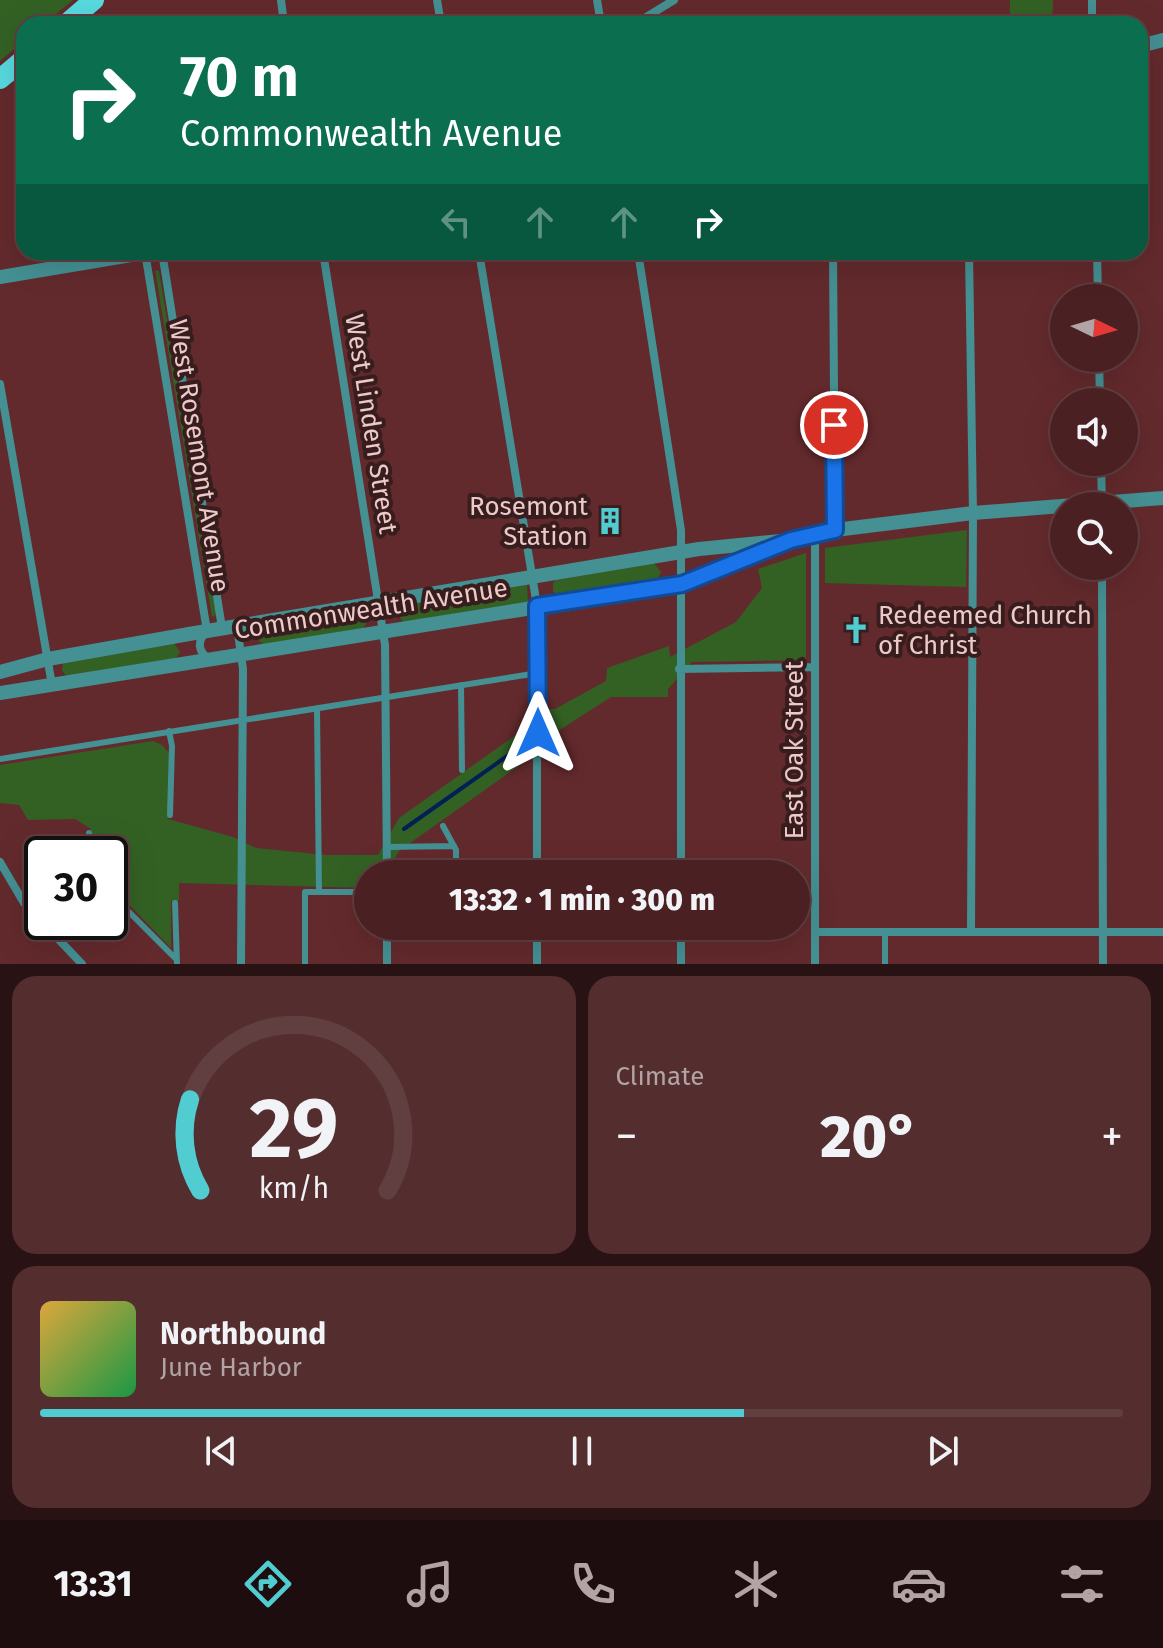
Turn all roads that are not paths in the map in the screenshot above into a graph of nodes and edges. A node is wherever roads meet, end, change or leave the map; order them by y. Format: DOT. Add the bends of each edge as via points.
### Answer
graph roads {
  1 [pos="94,0"];
  2 [pos="674,0"];
  3 [pos="75,16"];
  4 [pos="648,16"];
  5 [pos="16,66"];
  6 [pos="0,79"];
  7 [pos="99,260"];
  8 [pos="147,260"];
  9 [pos="163,260"];
  10 [pos="324,260"];
  11 [pos="480,260"];
  12 [pos="639,260"];
  13 [pos="833,260"];
  14 [pos="969,260"];
  15 [pos="1097,260"];
  16 [pos="0,277"];
  17 [pos="1098,284"];
  18 [pos="0,384"];
  19 [pos="1163,498"];
  20 [pos="1138,500"];
  21 [pos="1050,508"];
  22 [pos="973,513"];
  23 [pos="835,530"];
  24 [pos="815,535"];
  25 [pos="791,540"];
  26 [pos="682,552"];
  27 [pos="533,578"];
  28 [pos="1102,580"];
  29 [pos="682,584"];
  30 [pos="379,603"];
  31 [pos="537,606"];
  32 [pos="237,626"];
  33 [pos="214,630"];
  34 [pos="384,630"];
  35 [pos="241,656"];
  36 [pos="48,659"];
  37 [pos="210,660"];
  38 [pos="814,667"];
  39 [pos="679,669"];
  40 [pos="0,672"];
  41 [pos="538,673"];
  42 [pos="52,685"];
  43 [pos="461,685"];
  44 [pos="0,693"];
  45 [pos="386,697"];
  46 [pos="317,708"];
  47 [pos="243,719"];
  48 [pos="169,731"];
  49 [pos="0,759"];
  50 [pos="462,770"];
  51 [pos="170,815"];
  52 [pos="443,826"];
  53 [pos="454,846"];
  54 [pos="387,847"];
  55 [pos="387,860"];
  56 [pos="455,860"];
  57 [pos="537,860"];
  58 [pos="681,860"];
  59 [pos="0,862"];
  60 [pos="319,892"];
  61 [pos="354,892"];
  62 [pos="175,903"];
  63 [pos="128,912"];
  64 [pos="971,931"];
  65 [pos="815,932"];
  66 [pos="885,932"];
  67 [pos="1103,932"];
  68 [pos="1163,932"];
  69 [pos="387,940"];
  70 [pos="537,940"];
  71 [pos="681,940"];
  72 [pos="176,961"];
  73 [pos="82,964"];
  74 [pos="241,964"];
  75 [pos="305,964"];
  76 [pos="387,964"];
  77 [pos="537,964"];
  78 [pos="681,964"];
  79 [pos="815,964"];
  80 [pos="885,964"];
  81 [pos="1103,964"];
  1 -- 3 [label="main road"];
  2 -- 4 [label="street"];
  5 -- 6 [label="main road"];
  7 -- 16 [label="street"];
  8 -- 33 [label="street, West Rosemont Avenue"];
  9 -- 33 [label="street, West Rosemont Avenue"];
  10 -- 30 [label="street, West Linden Street"];
  11 -- 27 [label="street"];
  12 -- 26 [label="street"];
  13 -- 23 [label="street"];
  14 -- 22 [label="street"];
  15 -- 17 [label="street"];
  18 -- 36 [label="street"];
  19 -- 20 [label="street, Commonwealth Avenue"];
  21 -- 22 [label="street, Commonwealth Avenue"];
  22 -- 23 [label="street, Commonwealth Avenue"];
  22 -- 64 [label="street"];
  23 -- 24 [label="street, Commonwealth Avenue"];
  24 -- 25 [label="street, Commonwealth Avenue"];
  24 -- 38 [label="street, East Oak Street"];
  25 -- 26 [label="street, Commonwealth Avenue"];
  25 -- 29 [label="street, Commonwealth Avenue"];
  26 -- 27 [label="street, Commonwealth Avenue"];
  26 -- 29 [label="street"];
  27 -- 30 [label="street, Commonwealth Avenue"];
  27 -- 31 [label="street"];
  28 -- 67 [label="street"];
  29 -- 31 [label="street, Commonwealth Avenue"];
  29 -- 39 [label="street"];
  30 -- 32 [label="street, Commonwealth Avenue"];
  30 -- 34 [label="street, West Linden Street"];
  31 -- 34 [label="street, Commonwealth Avenue"];
  31 -- 41 [label="street"];
  32 -- 33 [label="street, Commonwealth Avenue"];
  32 -- 35 [label="street"];
  33 -- 36 [label="street, Commonwealth Avenue"];
  33 -- 37 [label="street, West Rosemont Avenue" via="200,639 199,647"];
  34 -- 35 [label="street, Commonwealth Avenue"];
  34 -- 45 [label="street, West Linden Street"];
  35 -- 37 [label="street, Commonwealth Avenue"];
  35 -- 47 [label="street"];
  36 -- 40 [label="street, Commonwealth Avenue"];
  36 -- 42 [label="street"];
  37 -- 42 [label="street, Commonwealth Avenue"];
  38 -- 39 [label="street"];
  38 -- 65 [label="street, East Oak Street"];
  39 -- 58 [label="street"];
  41 -- 43 [label="lane"];
  41 -- 57 [label="street"];
  42 -- 44 [label="street, Commonwealth Avenue"];
  43 -- 45 [label="lane"];
  43 -- 50 [label="lane"];
  45 -- 46 [label="lane"];
  45 -- 54 [label="street, West Linden Street"];
  46 -- 47 [label="lane"];
  46 -- 60 [label="lane"];
  47 -- 48 [label="lane"];
  47 -- 74 [label="street"];
  48 -- 49 [label="lane"];
  48 -- 51 [label="lane"];
  52 -- 53 [label="lane"];
  53 -- 54 [label="lane"];
  53 -- 56 [label="lane"];
  54 -- 55 [label="street, West Linden Street"];
  59 -- 73 [label="street" via="24,903"];
  60 -- 61 [label="lane"];
  60 -- 75 [label="lane" via="305,892"];
  62 -- 72 [label="lane"];
  63 -- 72 [label="lane"];
  64 -- 66 [label="street"];
  64 -- 67 [label="street"];
  65 -- 66 [label="street"];
  65 -- 79 [label="street, East Oak Street"];
  66 -- 80 [label="lane"];
  67 -- 68 [label="street"];
  67 -- 81 [label="street"];
  69 -- 76 [label="street"];
  70 -- 77 [label="street"];
  71 -- 78 [label="street"];
}
